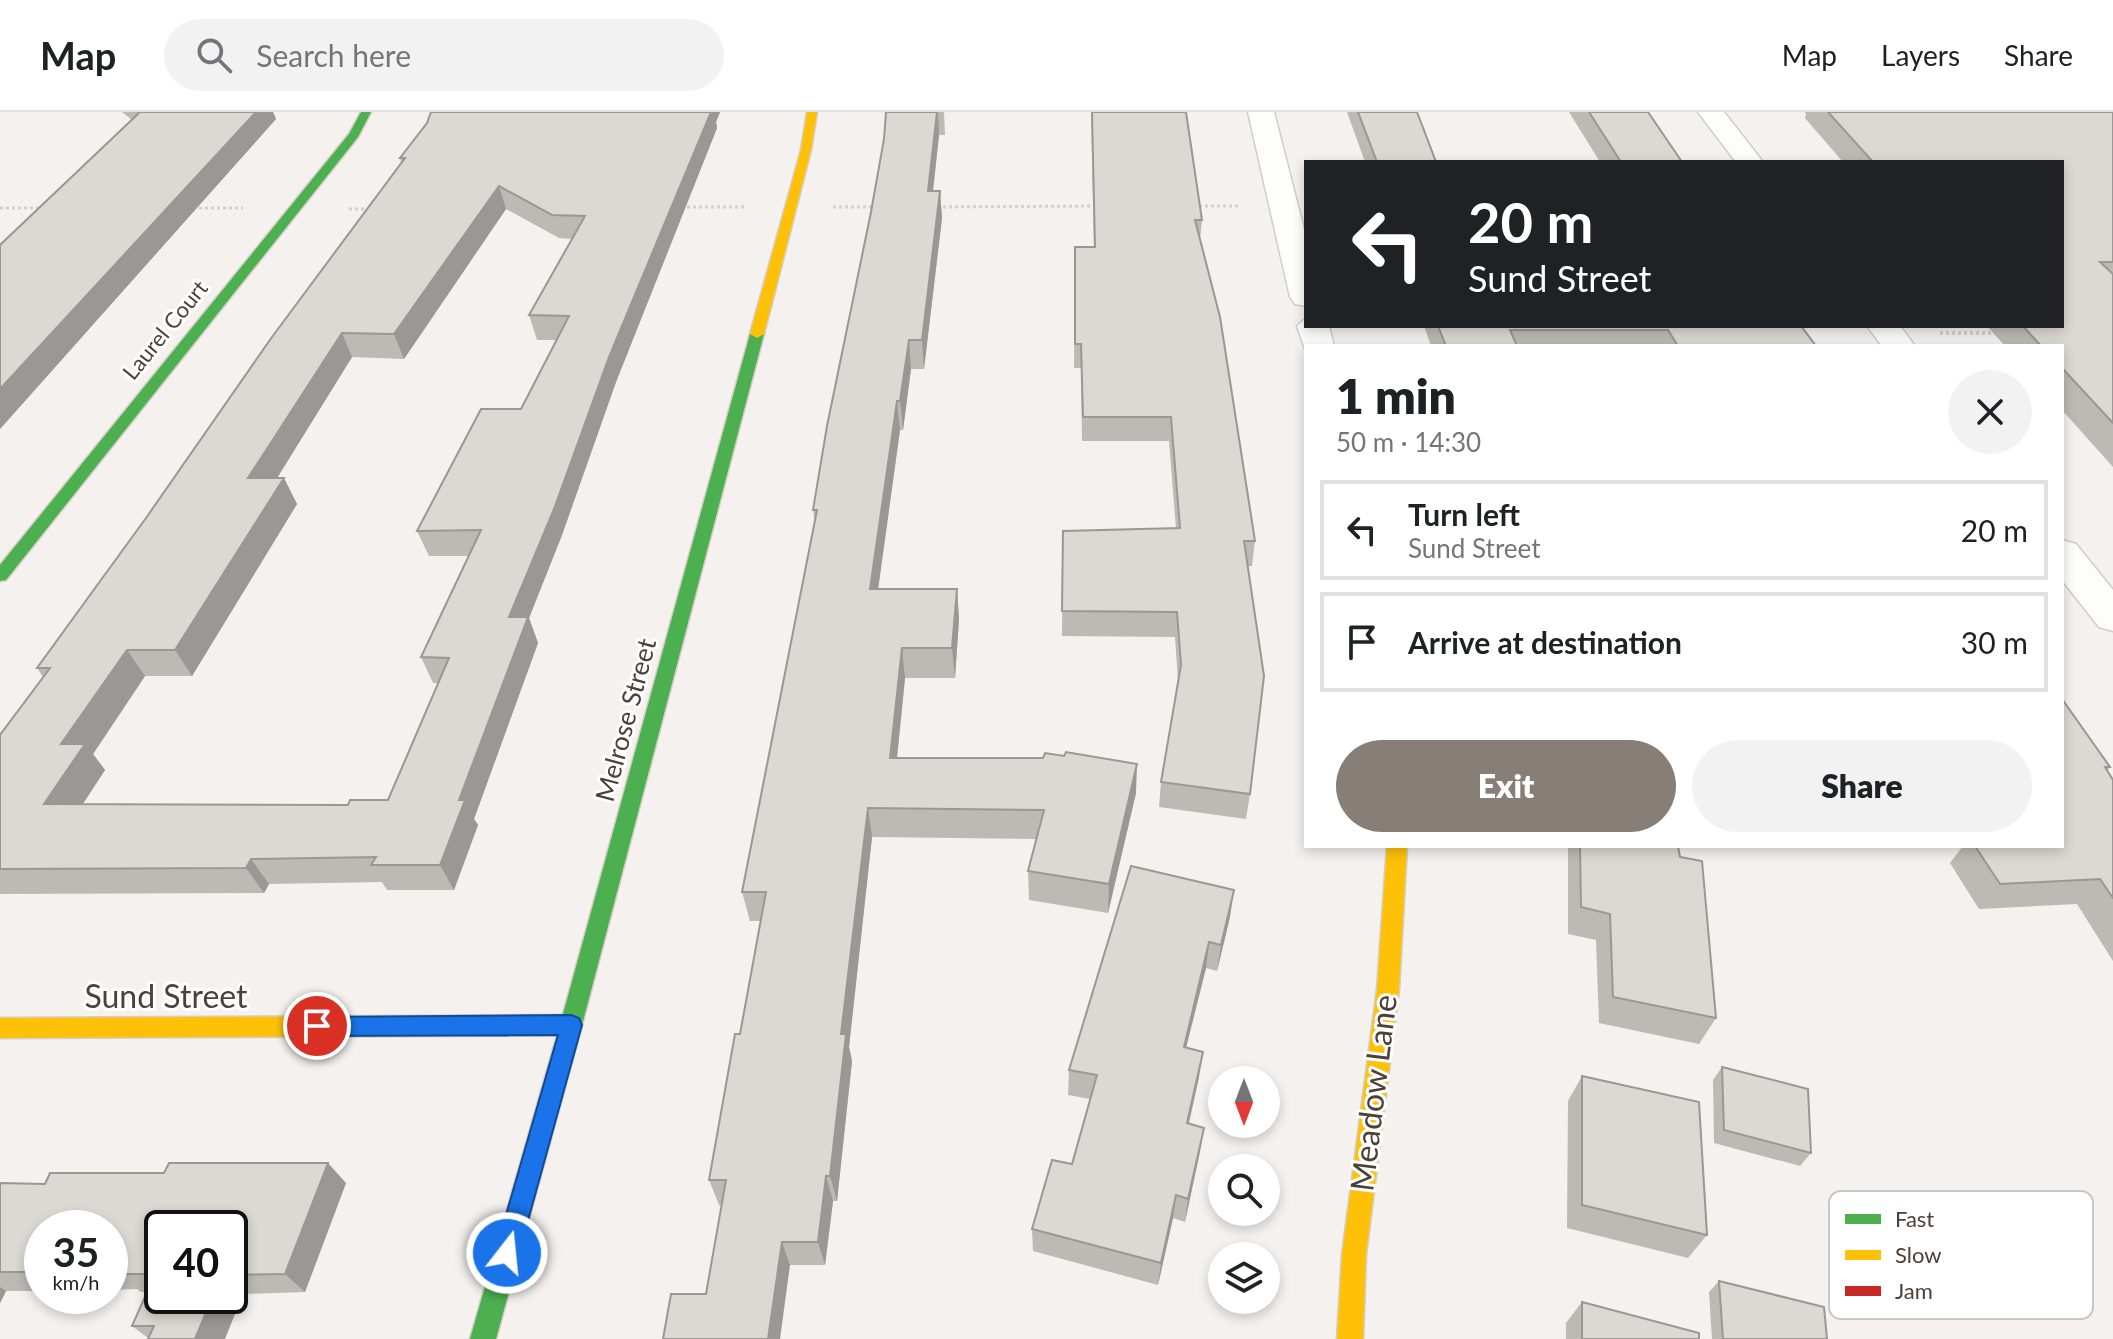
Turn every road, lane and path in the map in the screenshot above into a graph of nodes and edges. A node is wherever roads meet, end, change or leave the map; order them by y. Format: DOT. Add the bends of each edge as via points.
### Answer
graph roads {
  1 [pos="366,112"];
  2 [pos="812,112"];
  3 [pos="1261,112"];
  4 [pos="1711,112"];
  5 [pos="1748,160"];
  6 [pos="1100,206"];
  7 [pos="1193,206"];
  8 [pos="1248,206"];
  9 [pos="667,207"];
  10 [pos="760,207"];
  11 [pos="820,207"];
  12 [pos="883,207"];
  13 [pos="929,207"];
  14 [pos="0,208"];
  15 [pos="47,208"];
  16 [pos="189,208"];
  17 [pos="252,208"];
  18 [pos="343,209"];
  19 [pos="374,209"];
  20 [pos="1304,289"];
  21 [pos="1885,328"];
  22 [pos="1940,333"];
  23 [pos="2003,333"];
  24 [pos="1897,344"];
  25 [pos="2064,556"];
  26 [pos="0,576"];
  27 [pos="2113,617"];
  28 [pos="1397,848"];
  29 [pos="571,1025"];
  30 [pos="0,1028"];
  31 [pos="483,1339"];
  32 [pos="1350,1339"];
  1 -- 26 [label="street, Laurel Court" via="354,135"];
  2 -- 29 [label="street, Melrose Street"];
  3 -- 20 [label="street"];
  4 -- 5 [label="street"];
  6 -- 13 [label="path"];
  7 -- 8 [label="path"];
  9 -- 10 [label="path"];
  11 -- 12 [label="path"];
  14 -- 15 [label="path"];
  16 -- 17 [label="path"];
  18 -- 19 [label="path"];
  21 -- 24 [label="street"];
  22 -- 23 [label="path"];
  25 -- 27 [label="street"];
  28 -- 32 [label="street, Meadow Lane" via="1388,989 1354,1255"];
  29 -- 30 [label="street, Sund Street"];
  29 -- 31 [label="street, Melrose Street"];
}
